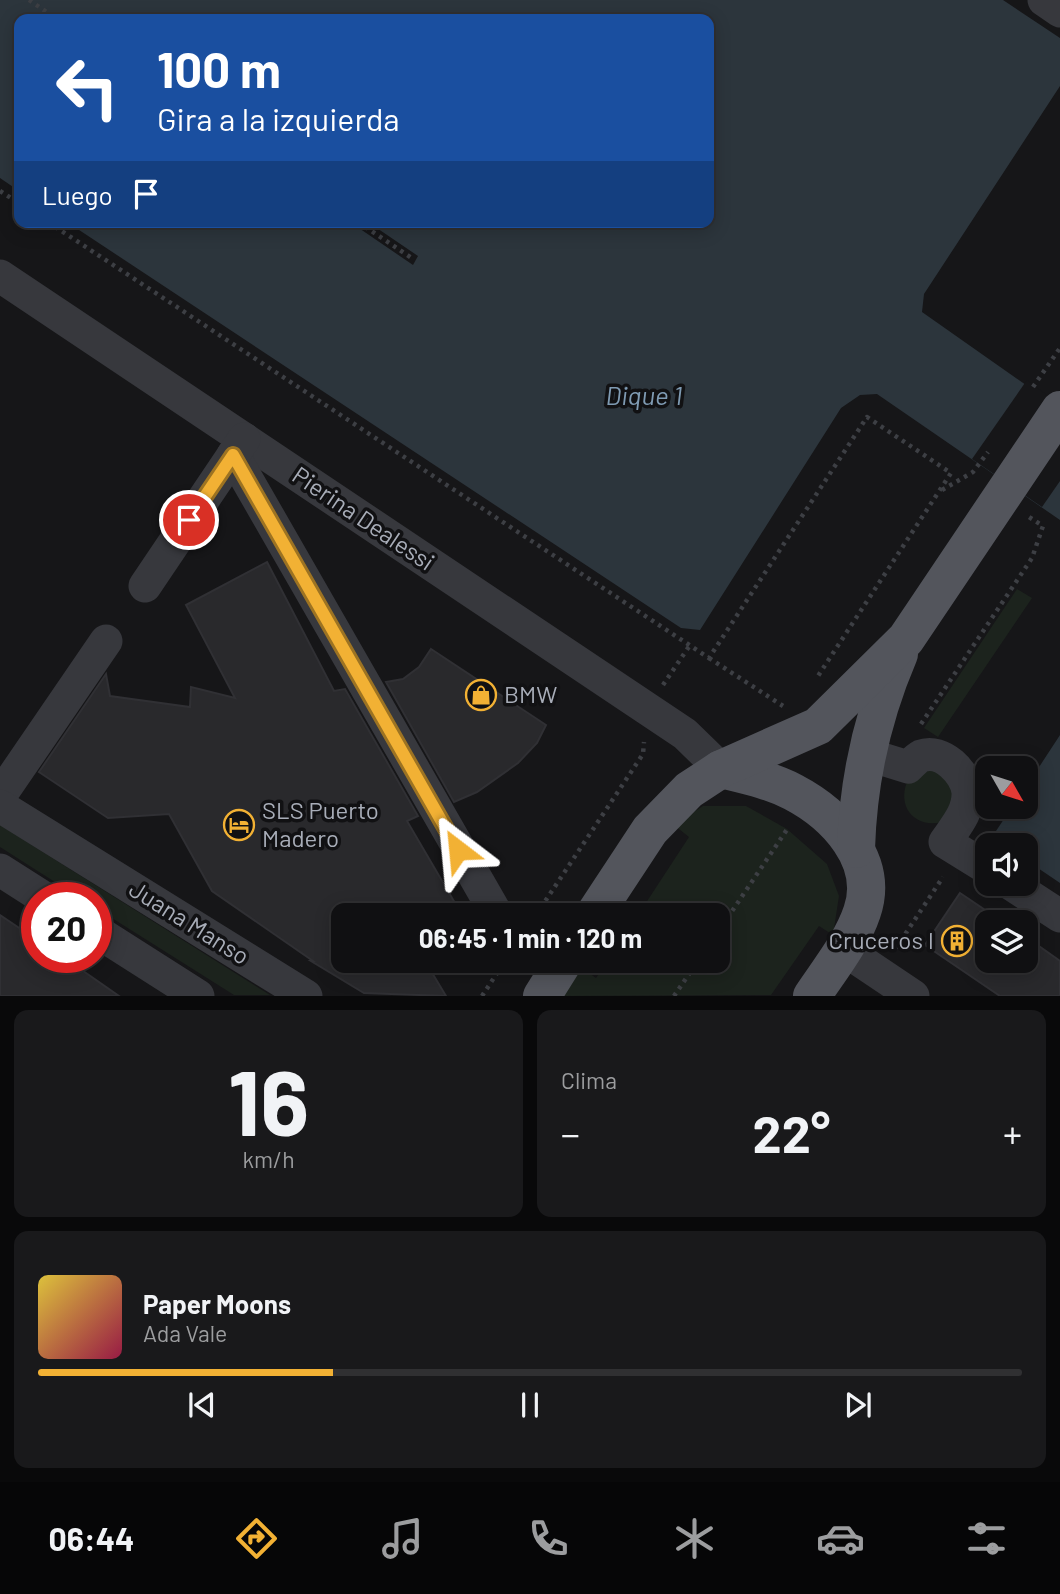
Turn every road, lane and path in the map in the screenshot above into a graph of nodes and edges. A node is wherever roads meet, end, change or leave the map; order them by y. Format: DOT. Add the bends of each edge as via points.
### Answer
graph roads {
  1 [pos="29,0"];
  2 [pos="1044,0"];
  3 [pos="1060,11"];
  4 [pos="50,14"];
  5 [pos="57,228"];
  6 [pos="367,228"];
  7 [pos="413,259"];
  8 [pos="0,276"];
  9 [pos="1060,348"];
  10 [pos="1045,400"];
  11 [pos="994,443"];
  12 [pos="239,447"];
  13 [pos="939,492"];
  14 [pos="1021,495"];
  15 [pos="145,586"];
  16 [pos="906,639"];
  17 [pos="106,641"];
  18 [pos="690,645"];
  19 [pos="709,658"];
  20 [pos="817,678"];
  21 [pos="648,709"];
  22 [pos="794,713"];
  23 [pos="881,758"];
  24 [pos="721,769"];
  25 [pos="0,796"];
  26 [pos="807,800"];
  27 [pos="0,806"];
  28 [pos="856,849"];
  29 [pos="974,859"];
  30 [pos="0,870"];
  31 [pos="21,883"];
  32 [pos="1029,896"];
  33 [pos="489,903"];
  34 [pos="544,903"];
  35 [pos="602,903"];
  36 [pos="730,914"];
  37 [pos="1060,916"];
  38 [pos="112,941"];
  39 [pos="843,949"];
  40 [pos="497,973"];
  41 [pos="556,973"];
  42 [pos="690,973"];
  43 [pos="879,973"];
  44 [pos="198,996"];
  45 [pos="306,996"];
  46 [pos="482,996"];
  47 [pos="542,996"];
  48 [pos="674,996"];
  49 [pos="812,996"];
  50 [pos="913,996"];
  1 -- 4 [label="path"];
  2 -- 3 [label="street"];
  5 -- 18 [label="path"];
  6 -- 7 [label="path"];
  8 -- 12 [label="street, Pierina Dealessi"];
  9 -- 10 [label="path"];
  10 -- 14 [label="main road"];
  11 -- 13 [label="path" via="973,472"];
  12 -- 15 [label="street"];
  12 -- 21 [label="street, Pierina Dealessi"];
  12 -- 33 [label="street"];
  13 -- 19 [label="path" via="951,473 867,417"];
  13 -- 20 [label="path"];
  14 -- 16 [label="main road"];
  14 -- 23 [label="path" via="1027,516 1043,526 1032,558"];
  16 -- 23 [label="main road" via="891,673"];
  16 -- 24 [label="main road" via="817,726"];
  17 -- 25 [label="street"];
  18 -- 19 [label="path"];
  18 -- 21 [label="path"];
  19 -- 22 [label="path"];
  21 -- 24 [label="street, Pierina Dealessi" via="695,741"];
  21 -- 34 [label="path" via="643,754"];
  23 -- 28 [label="main road" via="858,804"];
  23 -- 29 [label="street" via="908,767 920,756 933,755 961,772 968,792 965,814 945,842"];
  24 -- 26 [label="main road" via="765,780"];
  24 -- 35 [label="main road" via="695,785 650,830"];
  26 -- 28 [label="main road" via="830,817"];
  26 -- 36 [label="path"];
  27 -- 45 [label="street, Juana Manso"];
  28 -- 39 [label="main road" via="865,873 863,910"];
  29 -- 43 [label="path"];
  30 -- 31 [label="street"];
  32 -- 37 [label="street"];
  38 -- 44 [label="street"];
  39 -- 43 [label="street"];
  39 -- 49 [label="main road"];
  40 -- 46 [label="path"];
  41 -- 47 [label="main road"];
  42 -- 48 [label="path"];
  43 -- 50 [label="street"];
}
